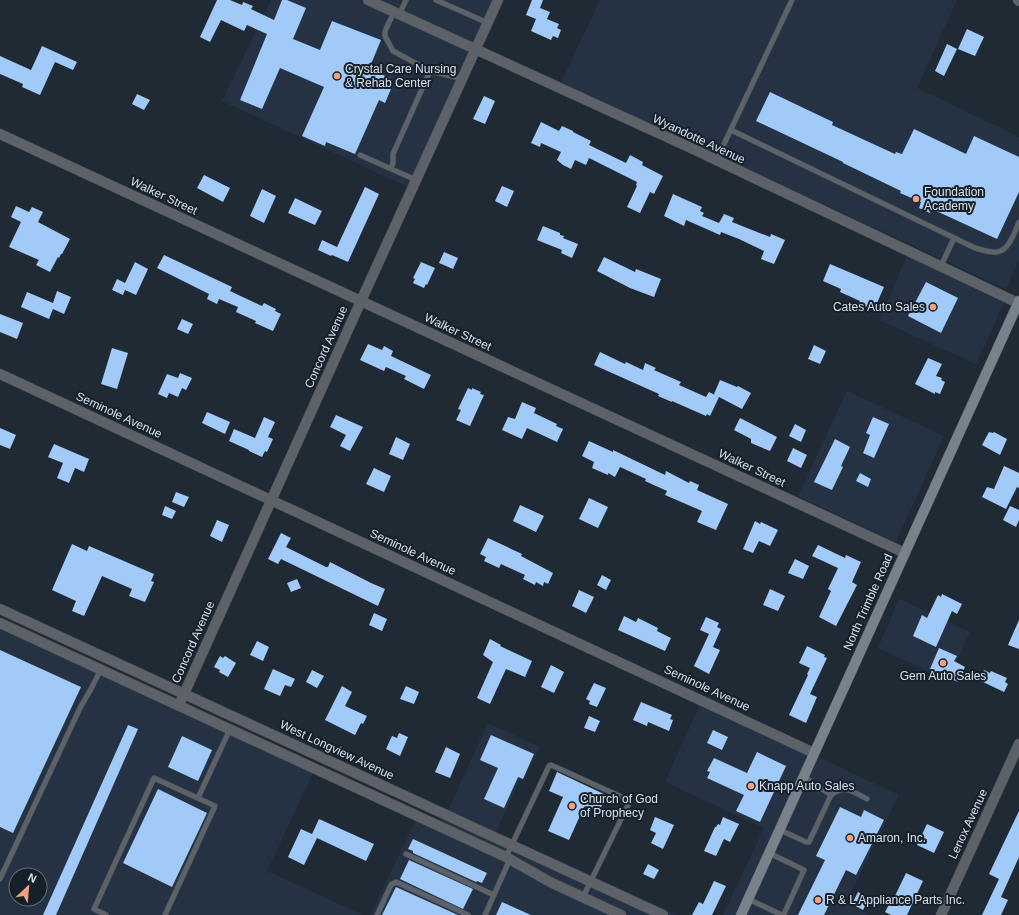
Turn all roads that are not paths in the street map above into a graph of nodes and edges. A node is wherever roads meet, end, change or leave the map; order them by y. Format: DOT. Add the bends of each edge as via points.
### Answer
graph roads {
  1 [pos="368,0"];
  2 [pos="406,0"];
  3 [pos="436,0"];
  4 [pos="498,0"];
  5 [pos="792,0"];
  6 [pos="382,3"];
  7 [pos="397,13"];
  8 [pos="488,23"];
  9 [pos="476,50"];
  10 [pos="430,71"];
  11 [pos="462,79"];
  12 [pos="731,130"];
  13 [pos="0,134"];
  14 [pos="360,155"];
  15 [pos="716,161"];
  16 [pos="391,168"];
  17 [pos="416,180"];
  18 [pos="1019,222"];
  19 [pos="954,238"];
  20 [pos="941,266"];
  21 [pos="361,301"];
  22 [pos="1019,302"];
  23 [pos="0,374"];
  24 [pos="272,500"];
  25 [pos="905,553"];
  26 [pos="0,609"];
  27 [pos="0,623"];
  28 [pos="100,669"];
  29 [pos="184,694"];
  30 [pos="179,705"];
  31 [pos="230,729"];
  32 [pos="1019,744"];
  33 [pos="814,753"];
  34 [pos="804,777"];
  35 [pos="831,795"];
  36 [pos="198,798"];
  37 [pos="867,799"];
  38 [pos="780,830"];
  39 [pos="511,845"];
  40 [pos="769,853"];
  41 [pos="406,854"];
  42 [pos="508,858"];
  43 [pos="0,879"];
  44 [pos="590,882"];
  45 [pos="494,895"];
  46 [pos="583,897"];
  47 [pos="748,899"];
  48 [pos="106,915"];
  49 [pos="164,915"];
  50 [pos="377,915"];
  51 [pos="468,915"];
  52 [pos="485,915"];
  53 [pos="621,915"];
  54 [pos="663,915"];
  55 [pos="741,915"];
  56 [pos="782,915"];
  57 [pos="941,915"];
  1 -- 6 [label="street, Wyandotte Avenue"];
  2 -- 7 [label="lane"];
  3 -- 8 [label="lane"];
  4 -- 8 [label="street, Concord Avenue"];
  5 -- 12 [label="lane"];
  6 -- 7 [label="street, Wyandotte Avenue"];
  7 -- 9 [label="street, Wyandotte Avenue"];
  7 -- 10 [label="lane" via="385,31 390,48"];
  8 -- 9 [label="street, Concord Avenue"];
  9 -- 11 [label="street, Concord Avenue"];
  9 -- 15 [label="street, Wyandotte Avenue"];
  10 -- 11 [label="lane"];
  10 -- 16 [label="lane" via="393,154"];
  11 -- 17 [label="street, Concord Avenue"];
  12 -- 15 [label="lane"];
  12 -- 19 [label="lane"];
  13 -- 21 [label="street, Walker Street"];
  14 -- 16 [label="lane"];
  15 -- 20 [label="street, Wyandotte Avenue"];
  16 -- 17 [label="lane"];
  17 -- 21 [label="street, Concord Avenue"];
  18 -- 19 [label="lane" via="1003,251 996,253 975,248"];
  19 -- 20 [label="lane"];
  20 -- 22 [label="street, Wyandotte Avenue"];
  21 -- 24 [label="street, Concord Avenue"];
  21 -- 25 [label="street, Walker Street"];
  22 -- 25 [label="main road, North Trimble Road"];
  23 -- 24 [label="street, Seminole Avenue"];
  24 -- 29 [label="street, Concord Avenue"];
  24 -- 33 [label="street, Seminole Avenue"];
  25 -- 33 [label="main road, North Trimble Road"];
  26 -- 29 [label="street, West Longview Avenue"];
  27 -- 28 [label="street"];
  28 -- 30 [label="street"];
  28 -- 43 [label="lane"];
  29 -- 30 [label="street, Concord Avenue"];
  29 -- 39 [label="street, West Longview Avenue"];
  30 -- 31 [label="street"];
  31 -- 36 [label="lane"];
  31 -- 42 [label="street"];
  32 -- 57 [label="street, Lenox Avenue"];
  33 -- 34 [label="main road, North Trimble Road"];
  34 -- 35 [label="lane"];
  34 -- 38 [label="main road, North Trimble Road"];
  35 -- 37 [label="lane" via="837,790 845,789"];
  35 -- 38 [label="lane" via="809,842"];
  36 -- 48 [label="lane" via="154,778 94,909"];
  36 -- 49 [label="lane" via="215,806"];
  38 -- 40 [label="main road, North Trimble Road"];
  39 -- 42 [label="lane"];
  39 -- 44 [label="street, West Longview Avenue"];
  39 -- 44 [label="lane" via="549,766 560,768 628,802"];
  40 -- 47 [label="main road, North Trimble Road"];
  40 -- 56 [label="lane" via="804,870"];
  41 -- 45 [label="lane"];
  42 -- 45 [label="lane"];
  42 -- 46 [label="street"];
  44 -- 46 [label="lane"];
  44 -- 54 [label="street, West Longview Avenue"];
  45 -- 52 [label="lane"];
  46 -- 53 [label="street"];
  47 -- 55 [label="main road, North Trimble Road"];
  47 -- 56 [label="lane"];
  50 -- 51 [label="lane" via="391,885 396,882"];
}
